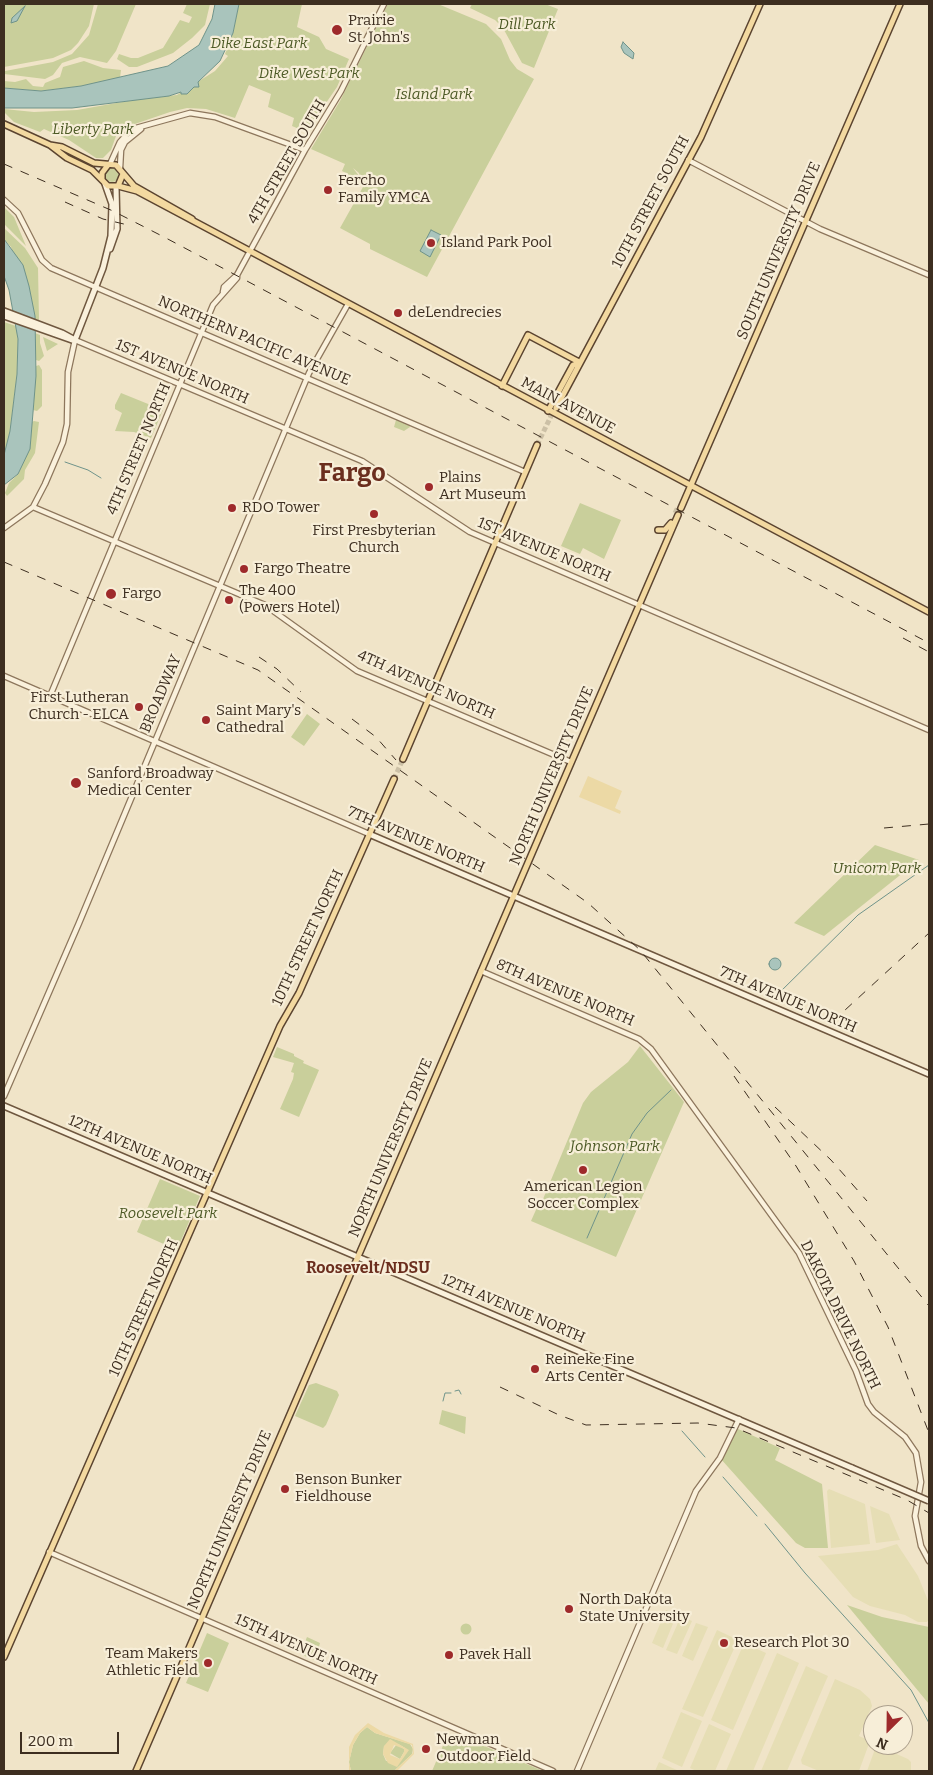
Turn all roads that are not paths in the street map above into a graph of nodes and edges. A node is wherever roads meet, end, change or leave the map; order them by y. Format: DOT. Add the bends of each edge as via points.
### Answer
graph roads {
  1 [pos="384,4"];
  2 [pos="760,4"];
  3 [pos="900,4"];
  4 [pos="4,124"];
  5 [pos="149,125"];
  6 [pos="50,145"];
  7 [pos="117,150"];
  8 [pos="305,150"];
  9 [pos="688,160"];
  10 [pos="107,165"];
  11 [pos="121,170"];
  12 [pos="103,182"];
  13 [pos="117,186"];
  14 [pos="4,200"];
  15 [pos="806,221"];
  16 [pos="195,222"];
  17 [pos="250,252"];
  18 [pos="106,256"];
  19 [pos="929,275"];
  20 [pos="96,287"];
  21 [pos="348,304"];
  22 [pos="4,311"];
  23 [pos="4,316"];
  24 [pos="202,333"];
  25 [pos="61,335"];
  26 [pos="75,340"];
  27 [pos="579,362"];
  28 [pos="307,378"];
  29 [pos="180,384"];
  30 [pos="502,386"];
  31 [pos="556,408"];
  32 [pos="548,411"];
  33 [pos="285,428"];
  34 [pos="537,445"];
  35 [pos="525,472"];
  36 [pos="691,485"];
  37 [pos="33,507"];
  38 [pos="680,507"];
  39 [pos="4,528"];
  40 [pos="658,530"];
  41 [pos="114,543"];
  42 [pos="495,543"];
  43 [pos="219,587"];
  44 [pos="639,604"];
  45 [pos="929,612"];
  46 [pos="4,676"];
  47 [pos="50,696"];
  48 [pos="427,700"];
  49 [pos="929,730"];
  50 [pos="155,741"];
  51 [pos="403,759"];
  52 [pos="571,762"];
  53 [pos="394,779"];
  54 [pos="369,834"];
  55 [pos="513,896"];
  56 [pos="481,971"];
  57 [pos="639,1039"];
  58 [pos="929,1074"];
  59 [pos="4,1096"];
  60 [pos="4,1106"];
  61 [pos="208,1192"];
  62 [pos="358,1256"];
  63 [pos="739,1419"];
  64 [pos="929,1501"];
  65 [pos="49,1552"];
  66 [pos="929,1561"];
  67 [pos="202,1617"];
  68 [pos="4,1657"];
  69 [pos="136,1771"];
  70 [pos="553,1771"];
  71 [pos="576,1771"];
  1 -- 8 [label="street, 4TH STREET SOUTH" via="342,91"];
  2 -- 9 [label="main road, 10TH STREET SOUTH"];
  3 -- 15 [label="main road, SOUTH UNIVERSITY DRIVE"];
  4 -- 6 [label="main road"];
  5 -- 7 [label="street" via="129,132"];
  5 -- 8 [label="street" via="201,113"];
  5 -- 11 [label="street" via="125,142 121,150"];
  6 -- 10 [label="main road"];
  6 -- 12 [label="main road" via="73,162 92,170"];
  7 -- 10 [label="street"];
  7 -- 10 [label="street"];
  8 -- 17 [label="street, 4TH STREET SOUTH"];
  9 -- 15 [label="street"];
  9 -- 27 [label="main road, 10TH STREET SOUTH"];
  10 -- 11 [label="main road"];
  10 -- 12 [label="main road" via="102,173"];
  11 -- 13 [label="main road"];
  11 -- 16 [label="main road, MAIN AVENUE" via="134,186 187,214"];
  12 -- 13 [label="main road, MAIN AVENUE"];
  12 -- 18 [label="main road" via="112,204 112,229"];
  13 -- 16 [label="main road, MAIN AVENUE" via="137,191"];
  13 -- 18 [label="main road" via="118,229"];
  14 -- 20 [label="street, NORTHERN PACIFIC AVENUE" via="21,217 42,260 51,268"];
  15 -- 19 [label="street"];
  15 -- 36 [label="main road, SOUTH UNIVERSITY DRIVE"];
  16 -- 17 [label="main road, MAIN AVENUE"];
  17 -- 21 [label="main road, MAIN AVENUE"];
  17 -- 24 [label="street, 4TH STREET NORTH" via="237,275 224,287 213,305"];
  18 -- 20 [label="main road"];
  20 -- 24 [label="street, NORTHERN PACIFIC AVENUE"];
  20 -- 26 [label="main road"];
  21 -- 28 [label="street, BROADWAY"];
  21 -- 30 [label="main road, MAIN AVENUE"];
  22 -- 25 [label="main road, 1ST AVENUE NORTH"];
  23 -- 25 [label="main road, 1ST AVENUE NORTH"];
  24 -- 28 [label="street, NORTHERN PACIFIC AVENUE"];
  24 -- 29 [label="street, 4TH STREET NORTH"];
  25 -- 26 [label="main road, 1ST AVENUE NORTH"];
  26 -- 29 [label="street, 1ST AVENUE NORTH"];
  26 -- 37 [label="street" via="68,372 67,424 63,442"];
  27 -- 30 [label="main road" via="528,335"];
  27 -- 31 [label="main road, 10TH STREET SOUTH"];
  27 -- 32 [label="main road" via="574,364"];
  28 -- 33 [label="street, BROADWAY"];
  28 -- 35 [label="street, NORTHERN PACIFIC AVENUE"];
  29 -- 33 [label="street, 1ST AVENUE NORTH"];
  29 -- 41 [label="street, 4TH STREET NORTH"];
  30 -- 32 [label="main road, MAIN AVENUE"];
  32 -- 36 [label="main road, MAIN AVENUE"];
  33 -- 42 [label="street, 1ST AVENUE NORTH" via="369,464 455,524"];
  33 -- 43 [label="street, BROADWAY"];
  34 -- 35 [label="main road"];
  35 -- 42 [label="main road"];
  36 -- 38 [label="main road, SOUTH UNIVERSITY DRIVE"];
  36 -- 45 [label="main road, MAIN AVENUE"];
  37 -- 39 [label="street"];
  37 -- 41 [label="street, 4TH AVENUE NORTH"];
  40 -- 44 [label="main road, NORTH UNIVERSITY DRIVE" via="668,528 677,514"];
  41 -- 43 [label="street, 4TH AVENUE NORTH"];
  41 -- 47 [label="street, 4TH STREET NORTH"];
  42 -- 44 [label="street, 1ST AVENUE NORTH"];
  42 -- 48 [label="main road"];
  43 -- 48 [label="street, 4TH AVENUE NORTH" via="265,605 352,668"];
  43 -- 50 [label="street, BROADWAY"];
  44 -- 49 [label="street, 1ST AVENUE NORTH"];
  44 -- 52 [label="main road, NORTH UNIVERSITY DRIVE"];
  46 -- 47 [label="street, 7TH AVENUE NORTH"];
  47 -- 50 [label="street, 7TH AVENUE NORTH"];
  48 -- 51 [label="main road"];
  48 -- 52 [label="street, 4TH AVENUE NORTH"];
  50 -- 54 [label="street, 7TH AVENUE NORTH"];
  50 -- 59 [label="street, BROADWAY"];
  52 -- 55 [label="main road, NORTH UNIVERSITY DRIVE"];
  53 -- 54 [label="main road, 10TH STREET NORTH"];
  54 -- 55 [label="main road, 7TH AVENUE NORTH"];
  54 -- 61 [label="main road, 10TH STREET NORTH"];
  55 -- 56 [label="main road, NORTH UNIVERSITY DRIVE"];
  55 -- 58 [label="main road, 7TH AVENUE NORTH"];
  56 -- 57 [label="street, 8TH AVENUE NORTH"];
  56 -- 62 [label="main road, NORTH UNIVERSITY DRIVE"];
  57 -- 66 [label="street, DAKOTA DRIVE NORTH" via="651,1049 799,1253 856,1371 868,1404 911,1444 916,1453 921,1482 915,1516 921,1546"];
  60 -- 61 [label="main road, 12TH AVENUE NORTH"];
  61 -- 62 [label="main road, 12TH AVENUE NORTH"];
  61 -- 65 [label="main road, 10TH STREET NORTH"];
  62 -- 63 [label="main road, 12TH AVENUE NORTH"];
  62 -- 67 [label="main road, NORTH UNIVERSITY DRIVE"];
  63 -- 64 [label="main road, 12TH AVENUE NORTH, bridge"];
  63 -- 71 [label="street" via="720,1458 696,1491"];
  65 -- 67 [label="street, 15TH AVENUE NORTH"];
  65 -- 68 [label="main road, 10TH STREET NORTH"];
  67 -- 69 [label="main road, NORTH UNIVERSITY DRIVE"];
  67 -- 70 [label="street, 15TH AVENUE NORTH"];
}
